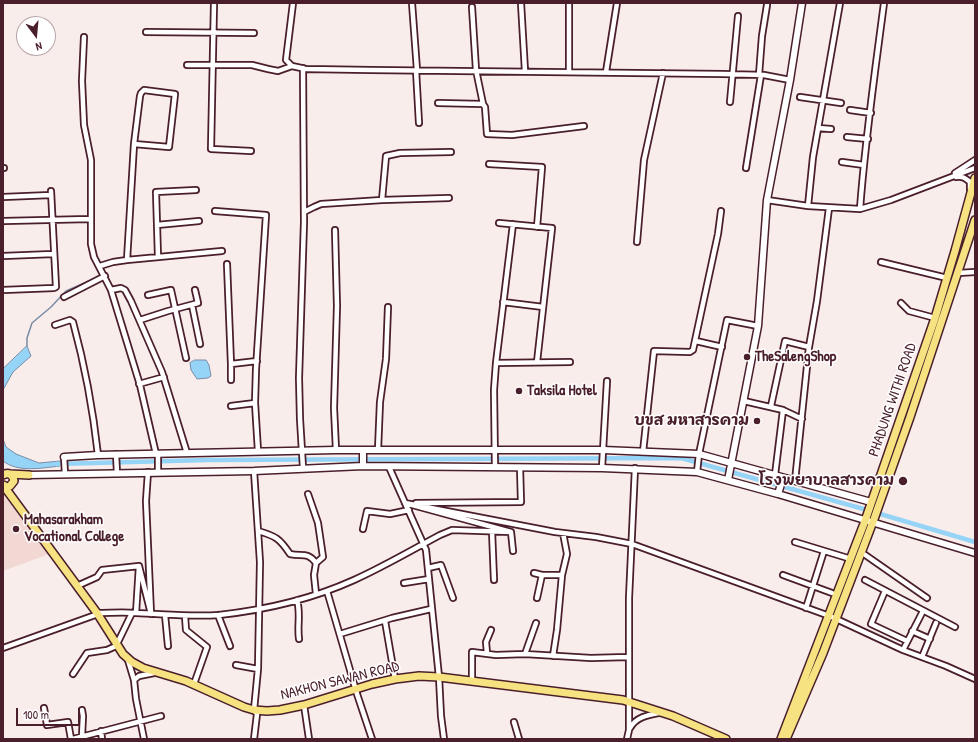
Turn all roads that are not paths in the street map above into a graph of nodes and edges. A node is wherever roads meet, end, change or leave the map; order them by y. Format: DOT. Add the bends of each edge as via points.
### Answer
graph roads {
  1 [pos="214,3"];
  2 [pos="293,3"];
  3 [pos="412,3"];
  4 [pos="521,3"];
  5 [pos="569,3"];
  6 [pos="617,3"];
  7 [pos="802,3"];
  8 [pos="840,3"];
  9 [pos="884,3"];
  10 [pos="767,5"];
  11 [pos="472,7"];
  12 [pos="738,16"];
  13 [pos="146,32"];
  14 [pos="213,33"];
  15 [pos="254,34"];
  16 [pos="84,37"];
  17 [pos="187,65"];
  18 [pos="212,65"];
  19 [pos="292,66"];
  20 [pos="303,68"];
  21 [pos="416,70"];
  22 [pos="476,70"];
  23 [pos="525,71"];
  24 [pos="569,72"];
  25 [pos="606,72"];
  26 [pos="663,73"];
  27 [pos="733,74"];
  28 [pos="760,75"];
  29 [pos="790,80"];
  30 [pos="800,96"];
  31 [pos="823,100"];
  32 [pos="730,102"];
  33 [pos="438,103"];
  34 [pos="841,103"];
  35 [pos="483,104"];
  36 [pos="850,110"];
  37 [pos="870,113"];
  38 [pos="419,123"];
  39 [pos="584,126"];
  40 [pos="818,128"];
  41 [pos="831,130"];
  42 [pos="848,136"];
  43 [pos="868,139"];
  44 [pos="134,144"];
  45 [pos="251,151"];
  46 [pos="451,152"];
  47 [pos="975,160"];
  48 [pos="842,162"];
  49 [pos="489,164"];
  50 [pos="864,165"];
  51 [pos="746,168"];
  52 [pos="975,168"];
  53 [pos="975,178"];
  54 [pos="943,180"];
  55 [pos="196,190"];
  56 [pos="970,193"];
  57 [pos="3,197"];
  58 [pos="449,198"];
  59 [pos="382,200"];
  60 [pos="767,200"];
  61 [pos="808,206"];
  62 [pos="830,208"];
  63 [pos="860,209"];
  64 [pos="215,211"];
  65 [pos="721,211"];
  66 [pos="304,212"];
  67 [pos="52,219"];
  68 [pos="90,219"];
  69 [pos="975,220"];
  70 [pos="4,221"];
  71 [pos="199,221"];
  72 [pos="499,223"];
  73 [pos="513,224"];
  74 [pos="157,225"];
  75 [pos="537,227"];
  76 [pos="335,230"];
  77 [pos="637,242"];
  78 [pos="222,251"];
  79 [pos="53,254"];
  80 [pos="3,256"];
  81 [pos="158,257"];
  82 [pos="127,260"];
  83 [pos="881,262"];
  84 [pos="227,264"];
  85 [pos="100,266"];
  86 [pos="975,272"];
  87 [pos="958,273"];
  88 [pos="949,274"];
  89 [pos="105,276"];
  90 [pos="3,290"];
  91 [pos="111,290"];
  92 [pos="195,290"];
  93 [pos="148,295"];
  94 [pos="64,297"];
  95 [pos="503,302"];
  96 [pos="901,303"];
  97 [pos="192,305"];
  98 [pos="388,307"];
  99 [pos="543,307"];
  100 [pos="175,310"];
  101 [pos="935,318"];
  102 [pos="140,320"];
  103 [pos="55,325"];
  104 [pos="758,326"];
  105 [pos="696,341"];
  106 [pos="200,344"];
  107 [pos="722,347"];
  108 [pos="809,347"];
  109 [pos="186,358"];
  110 [pos="257,361"];
  111 [pos="537,362"];
  112 [pos="570,362"];
  113 [pos="496,363"];
  114 [pos="231,364"];
  115 [pos="164,377"];
  116 [pos="231,380"];
  117 [pos="607,381"];
  118 [pos="139,384"];
  119 [pos="744,401"];
  120 [pos="255,403"];
  121 [pos="231,406"];
  122 [pos="771,406"];
  123 [pos="783,410"];
  124 [pos="802,419"];
  125 [pos="302,450"];
  126 [pos="336,450"];
  127 [pos="363,450"];
  128 [pos="378,450"];
  129 [pos="495,450"];
  130 [pos="603,450"];
  131 [pos="258,451"];
  132 [pos="643,452"];
  133 [pos="187,453"];
  134 [pos="116,454"];
  135 [pos="157,454"];
  136 [pos="699,454"];
  137 [pos="98,455"];
  138 [pos="64,457"];
  139 [pos="731,462"];
  140 [pos="363,466"];
  141 [pos="389,467"];
  142 [pos="495,467"];
  143 [pos="520,467"];
  144 [pos="303,468"];
  145 [pos="602,468"];
  146 [pos="635,468"];
  147 [pos="254,470"];
  148 [pos="148,472"];
  149 [pos="158,472"];
  150 [pos="696,472"];
  151 [pos="116,473"];
  152 [pos="5,474"];
  153 [pos="65,474"];
  154 [pos="29,475"];
  155 [pos="775,475"];
  156 [pos="783,478"];
  157 [pos="728,480"];
  158 [pos="794,481"];
  159 [pos="13,483"];
  160 [pos="3,485"];
  161 [pos="10,494"];
  162 [pos="308,494"];
  163 [pos="778,494"];
  164 [pos="405,503"];
  165 [pos="870,505"];
  166 [pos="409,510"];
  167 [pos="865,519"];
  168 [pos="873,521"];
  169 [pos="363,529"];
  170 [pos="258,531"];
  171 [pos="492,531"];
  172 [pos="511,532"];
  173 [pos="563,533"];
  174 [pos="795,542"];
  175 [pos="424,544"];
  176 [pos="632,544"];
  177 [pos="513,551"];
  178 [pos="824,551"];
  179 [pos="861,552"];
  180 [pos="975,553"];
  181 [pos="851,559"];
  182 [pos="316,563"];
  183 [pos="139,566"];
  184 [pos="428,568"];
  185 [pos="534,573"];
  186 [pos="542,575"];
  187 [pos="562,575"];
  188 [pos="783,575"];
  189 [pos="429,579"];
  190 [pos="494,580"];
  191 [pos="865,580"];
  192 [pos="404,583"];
  193 [pos="77,586"];
  194 [pos="812,586"];
  195 [pos="327,591"];
  196 [pos="885,591"];
  197 [pos="832,593"];
  198 [pos="316,594"];
  199 [pos="453,598"];
  200 [pos="537,598"];
  201 [pos="927,598"];
  202 [pos="297,600"];
  203 [pos="806,608"];
  204 [pos="259,609"];
  205 [pos="431,610"];
  206 [pos="923,611"];
  207 [pos="134,613"];
  208 [pos="97,614"];
  209 [pos="152,614"];
  210 [pos="165,615"];
  211 [pos="218,615"];
  212 [pos="185,616"];
  213 [pos="832,617"];
  214 [pos="385,621"];
  215 [pos="536,622"];
  216 [pos="936,623"];
  217 [pos="955,627"];
  218 [pos="491,630"];
  219 [pos="912,630"];
  220 [pos="340,634"];
  221 [pos="298,639"];
  222 [pos="930,639"];
  223 [pos="907,641"];
  224 [pos="116,646"];
  225 [pos="168,646"];
  226 [pos="230,646"];
  227 [pos="3,648"];
  228 [pos="903,650"];
  229 [pos="487,653"];
  230 [pos="525,654"];
  231 [pos="553,656"];
  232 [pos="628,657"];
  233 [pos="922,657"];
  234 [pos="127,658"];
  235 [pos="236,665"];
  236 [pos="258,669"];
  237 [pos="157,672"];
  238 [pos="73,674"];
  239 [pos="440,677"];
  240 [pos="395,679"];
  241 [pos="975,679"];
  242 [pos="134,680"];
  243 [pos="472,680"];
  244 [pos="194,684"];
  245 [pos="356,689"];
  246 [pos="629,702"];
  247 [pos="304,705"];
  248 [pos="44,708"];
  249 [pos="82,710"];
  250 [pos="254,710"];
  251 [pos="663,713"];
  252 [pos="162,716"];
  253 [pos="140,722"];
  254 [pos="514,722"];
  255 [pos="629,730"];
  256 [pos="101,731"];
  257 [pos="82,736"];
  258 [pos="72,739"];
  259 [pos="102,739"];
  260 [pos="144,739"];
  261 [pos="254,739"];
  262 [pos="309,739"];
  263 [pos="372,739"];
  264 [pos="444,739"];
  265 [pos="519,739"];
  266 [pos="627,739"];
  267 [pos="726,739"];
  268 [pos="781,739"];
  269 [pos="786,739"];
  1 -- 14 [label="street"];
  2 -- 19 [label="street" via="286,60"];
  3 -- 21 [label="street"];
  4 -- 23 [label="street"];
  5 -- 24 [label="street"];
  6 -- 25 [label="street"];
  7 -- 29 [label="street"];
  8 -- 31 [label="street"];
  9 -- 37 [label="street"];
  10 -- 28 [label="street"];
  11 -- 22 [label="street"];
  12 -- 27 [label="street"];
  13 -- 14 [label="street"];
  14 -- 15 [label="street"];
  14 -- 18 [label="street"];
  16 -- 68 [label="street" via="82,81 84,125 91,160"];
  17 -- 18 [label="street"];
  18 -- 19 [label="street" via="252,65 278,71"];
  18 -- 45 [label="street" via="211,149"];
  19 -- 20 [label="street"];
  20 -- 21 [label="street"];
  20 -- 66 [label="street"];
  21 -- 22 [label="street"];
  21 -- 38 [label="street"];
  22 -- 23 [label="street"];
  22 -- 35 [label="street"];
  23 -- 24 [label="street"];
  24 -- 25 [label="street"];
  25 -- 26 [label="street"];
  26 -- 27 [label="street"];
  26 -- 77 [label="street" via="644,160"];
  27 -- 28 [label="street"];
  27 -- 32 [label="street"];
  28 -- 29 [label="street"];
  28 -- 51 [label="street"];
  29 -- 60 [label="street"];
  30 -- 31 [label="street"];
  31 -- 34 [label="street"];
  31 -- 40 [label="street"];
  33 -- 35 [label="street"];
  35 -- 39 [label="street" via="487,134 512,135"];
  36 -- 37 [label="street"];
  37 -- 43 [label="street"];
  40 -- 41 [label="street"];
  40 -- 61 [label="street"];
  42 -- 43 [label="street"];
  43 -- 50 [label="street"];
  44 -- 44 [label="street" via="168,147 175,94 144,90 141,93"];
  44 -- 82 [label="street"];
  46 -- 59 [label="street" via="400,153 386,156"];
  47 -- 54 [label="street"];
  48 -- 50 [label="street"];
  49 -- 75 [label="street" via="542,167"];
  50 -- 63 [label="street"];
  52 -- 54 [label="street"];
  53 -- 56 [label="main road, PHADUNG WITHI ROAD"];
  54 -- 56 [label="street" via="961,176 970,182"];
  54 -- 63 [label="street"];
  55 -- 74 [label="street" via="156,192"];
  56 -- 88 [label="main road, PHADUNG WITHI ROAD"];
  57 -- 67 [label="street" via="51,193"];
  58 -- 59 [label="street"];
  59 -- 66 [label="street" via="321,204"];
  60 -- 61 [label="street"];
  60 -- 104 [label="street"];
  61 -- 62 [label="street"];
  62 -- 63 [label="street"];
  62 -- 108 [label="street"];
  64 -- 110 [label="street" via="266,215"];
  65 -- 105 [label="street"];
  66 -- 125 [label="street" via="300,378"];
  67 -- 68 [label="street"];
  67 -- 70 [label="street"];
  67 -- 79 [label="street"];
  68 -- 85 [label="street" via="91,244 94,257"];
  69 -- 87 [label="main road, PHADUNG WITHI ROAD"];
  71 -- 74 [label="street"];
  72 -- 73 [label="street"];
  73 -- 75 [label="street"];
  73 -- 95 [label="street"];
  74 -- 81 [label="street"];
  75 -- 99 [label="street" via="552,228"];
  76 -- 126 [label="street"];
  78 -- 81 [label="street"];
  79 -- 80 [label="street"];
  79 -- 90 [label="street" via="56,287"];
  81 -- 82 [label="street"];
  82 -- 85 [label="street"];
  83 -- 88 [label="street"];
  84 -- 114 [label="street"];
  85 -- 89 [label="street"];
  86 -- 87 [label="street"];
  87 -- 88 [label="main road"];
  87 -- 168 [label="main road, PHADUNG WITHI ROAD"];
  88 -- 101 [label="main road, PHADUNG WITHI ROAD"];
  89 -- 91 [label="street"];
  89 -- 94 [label="street"];
  91 -- 102 [label="street" via="125,290"];
  91 -- 118 [label="street"];
  92 -- 97 [label="street" via="198,303"];
  93 -- 100 [label="street" via="171,290"];
  95 -- 99 [label="street"];
  95 -- 113 [label="street"];
  96 -- 101 [label="street" via="909,311"];
  97 -- 100 [label="street"];
  97 -- 106 [label="street"];
  98 -- 128 [label="street"];
  99 -- 111 [label="street"];
  100 -- 102 [label="street"];
  100 -- 109 [label="street"];
  101 -- 165 [label="main road, PHADUNG WITHI ROAD"];
  102 -- 115 [label="street"];
  103 -- 137 [label="street" via="70,320 73,322 82,354"];
  104 -- 107 [label="street" via="727,320"];
  104 -- 119 [label="street"];
  105 -- 107 [label="street"];
  105 -- 132 [label="street" via="690,352 654,351"];
  107 -- 136 [label="street"];
  108 -- 122 [label="street" via="784,341"];
  108 -- 124 [label="street"];
  110 -- 114 [label="street"];
  110 -- 120 [label="street"];
  111 -- 112 [label="street"];
  111 -- 113 [label="street"];
  113 -- 129 [label="street"];
  114 -- 116 [label="street"];
  115 -- 118 [label="street"];
  115 -- 133 [label="street"];
  117 -- 130 [label="street"];
  118 -- 135 [label="street"];
  119 -- 122 [label="street"];
  119 -- 139 [label="street"];
  120 -- 121 [label="street"];
  120 -- 131 [label="street"];
  122 -- 123 [label="street"];
  123 -- 124 [label="street"];
  123 -- 155 [label="street"];
  124 -- 158 [label="street"];
  125 -- 126 [label="street"];
  125 -- 131 [label="street"];
  125 -- 144 [label="street"];
  126 -- 127 [label="street"];
  127 -- 128 [label="street"];
  127 -- 140 [label="street"];
  128 -- 129 [label="street"];
  129 -- 130 [label="street"];
  129 -- 142 [label="street"];
  130 -- 132 [label="street"];
  130 -- 145 [label="street"];
  131 -- 133 [label="street"];
  132 -- 136 [label="street"];
  133 -- 135 [label="street"];
  134 -- 135 [label="street"];
  134 -- 137 [label="street"];
  134 -- 151 [label="street"];
  135 -- 149 [label="street"];
  136 -- 139 [label="street"];
  136 -- 150 [label="street"];
  137 -- 138 [label="street"];
  138 -- 153 [label="street"];
  139 -- 155 [label="street"];
  139 -- 157 [label="street"];
  140 -- 141 [label="street"];
  140 -- 144 [label="street"];
  141 -- 142 [label="street"];
  141 -- 164 [label="street"];
  142 -- 143 [label="street"];
  143 -- 145 [label="street"];
  143 -- 164 [label="street" via="521,502"];
  144 -- 147 [label="street"];
  145 -- 146 [label="street"];
  146 -- 150 [label="street"];
  146 -- 176 [label="street"];
  147 -- 149 [label="street"];
  147 -- 170 [label="street"];
  148 -- 149 [label="street"];
  148 -- 151 [label="street"];
  148 -- 209 [label="street" via="146,501"];
  150 -- 157 [label="street"];
  151 -- 153 [label="street"];
  152 -- 154 [label="main road"];
  152 -- 159 [label="main road" via="13,477"];
  153 -- 154 [label="street"];
  154 -- 159 [label="main road"];
  155 -- 156 [label="street"];
  156 -- 158 [label="street"];
  156 -- 163 [label="street"];
  157 -- 163 [label="street"];
  158 -- 165 [label="street"];
  159 -- 160 [label="main road" via="9,486"];
  159 -- 161 [label="main road"];
  160 -- 161 [label="main road, NAKHON SAWAN ROAD"];
  161 -- 193 [label="main road, NAKHON SAWAN ROAD"];
  162 -- 182 [label="street" via="322,540 323,557"];
  163 -- 167 [label="street"];
  164 -- 166 [label="street"];
  164 -- 172 [label="street"];
  164 -- 173 [label="street"];
  165 -- 167 [label="main road, PHADUNG WITHI ROAD"];
  166 -- 169 [label="street" via="390,514 367,511"];
  166 -- 175 [label="street"];
  167 -- 168 [label="street"];
  167 -- 181 [label="main road, PHADUNG WITHI ROAD"];
  168 -- 179 [label="main road, PHADUNG WITHI ROAD"];
  168 -- 180 [label="street"];
  170 -- 182 [label="street" via="276,537 290,554 308,555"];
  170 -- 204 [label="street"];
  171 -- 172 [label="street"];
  171 -- 175 [label="street" via="452,530"];
  171 -- 190 [label="street"];
  172 -- 177 [label="street"];
  173 -- 176 [label="street"];
  173 -- 187 [label="street" via="567,554"];
  174 -- 178 [label="street"];
  175 -- 184 [label="street"];
  175 -- 195 [label="street"];
  176 -- 203 [label="street"];
  176 -- 232 [label="street"];
  178 -- 181 [label="street"];
  178 -- 194 [label="street"];
  179 -- 201 [label="street"];
  179 -- 213 [label="main road, PHADUNG WITHI ROAD"];
  181 -- 213 [label="main road, PHADUNG WITHI ROAD"];
  182 -- 198 [label="street"];
  183 -- 193 [label="street" via="102,570 97,577"];
  183 -- 207 [label="street"];
  183 -- 209 [label="street"];
  184 -- 189 [label="street"];
  184 -- 199 [label="street" via="441,565"];
  185 -- 186 [label="street"];
  186 -- 187 [label="street"];
  186 -- 200 [label="street"];
  187 -- 231 [label="street"];
  188 -- 194 [label="street"];
  189 -- 192 [label="street"];
  189 -- 205 [label="street"];
  191 -- 196 [label="street"];
  193 -- 208 [label="main road, NAKHON SAWAN ROAD"];
  194 -- 197 [label="street"];
  194 -- 203 [label="street"];
  195 -- 198 [label="street"];
  195 -- 220 [label="street"];
  196 -- 206 [label="street"];
  196 -- 223 [label="street" via="871,624"];
  198 -- 202 [label="street"];
  202 -- 204 [label="street"];
  202 -- 221 [label="street" via="300,609"];
  203 -- 213 [label="street"];
  204 -- 211 [label="street"];
  204 -- 236 [label="street"];
  205 -- 214 [label="street"];
  205 -- 239 [label="street"];
  206 -- 217 [label="street"];
  206 -- 219 [label="street"];
  207 -- 208 [label="street"];
  207 -- 209 [label="street"];
  207 -- 224 [label="street"];
  208 -- 224 [label="main road, NAKHON SAWAN ROAD"];
  208 -- 227 [label="street"];
  209 -- 210 [label="street"];
  210 -- 212 [label="street"];
  210 -- 225 [label="street"];
  211 -- 212 [label="street"];
  211 -- 226 [label="street"];
  212 -- 244 [label="street" via="186,630 207,647"];
  213 -- 228 [label="street"];
  213 -- 268 [label="main road, PHADUNG WITHI ROAD"];
  213 -- 269 [label="main road, PHADUNG WITHI ROAD" via="823,654"];
  214 -- 220 [label="street"];
  214 -- 240 [label="street"];
  215 -- 230 [label="street"];
  216 -- 222 [label="street"];
  218 -- 229 [label="street" via="486,642"];
  219 -- 222 [label="street"];
  219 -- 223 [label="street"];
  220 -- 245 [label="street"];
  222 -- 233 [label="street"];
  223 -- 228 [label="street"];
  224 -- 234 [label="main road, NAKHON SAWAN ROAD"];
  224 -- 238 [label="street" via="88,653"];
  228 -- 233 [label="street"];
  229 -- 230 [label="street"];
  229 -- 243 [label="street" via="472,652"];
  230 -- 231 [label="street"];
  231 -- 232 [label="street"];
  232 -- 246 [label="street"];
  233 -- 241 [label="street"];
  234 -- 237 [label="main road, NAKHON SAWAN ROAD" via="137,665"];
  234 -- 242 [label="street"];
  235 -- 236 [label="street"];
  236 -- 250 [label="street"];
  237 -- 242 [label="street" via="139,676"];
  237 -- 244 [label="main road, NAKHON SAWAN ROAD"];
  239 -- 240 [label="main road, NAKHON SAWAN ROAD"];
  239 -- 243 [label="main road, NAKHON SAWAN ROAD"];
  239 -- 264 [label="street"];
  240 -- 245 [label="main road, NAKHON SAWAN ROAD"];
  242 -- 253 [label="street"];
  243 -- 246 [label="main road, NAKHON SAWAN ROAD"];
  244 -- 250 [label="main road, NAKHON SAWAN ROAD"];
  245 -- 247 [label="main road, NAKHON SAWAN ROAD"];
  245 -- 263 [label="street"];
  246 -- 251 [label="main road, NAKHON SAWAN ROAD"];
  246 -- 255 [label="street"];
  247 -- 250 [label="main road, NAKHON SAWAN ROAD" via="280,710"];
  247 -- 262 [label="street"];
  248 -- 258 [label="street" via="47,725 68,722"];
  249 -- 257 [label="street"];
  250 -- 261 [label="street" via="257,714"];
  251 -- 255 [label="street" via="642,717 636,720"];
  251 -- 267 [label="main road, NAKHON SAWAN ROAD"];
  252 -- 253 [label="street"];
  253 -- 256 [label="street"];
  253 -- 260 [label="street"];
  254 -- 265 [label="street"];
  255 -- 266 [label="street"];
  256 -- 257 [label="street"];
  256 -- 259 [label="street"];
  257 -- 258 [label="street"];
}
